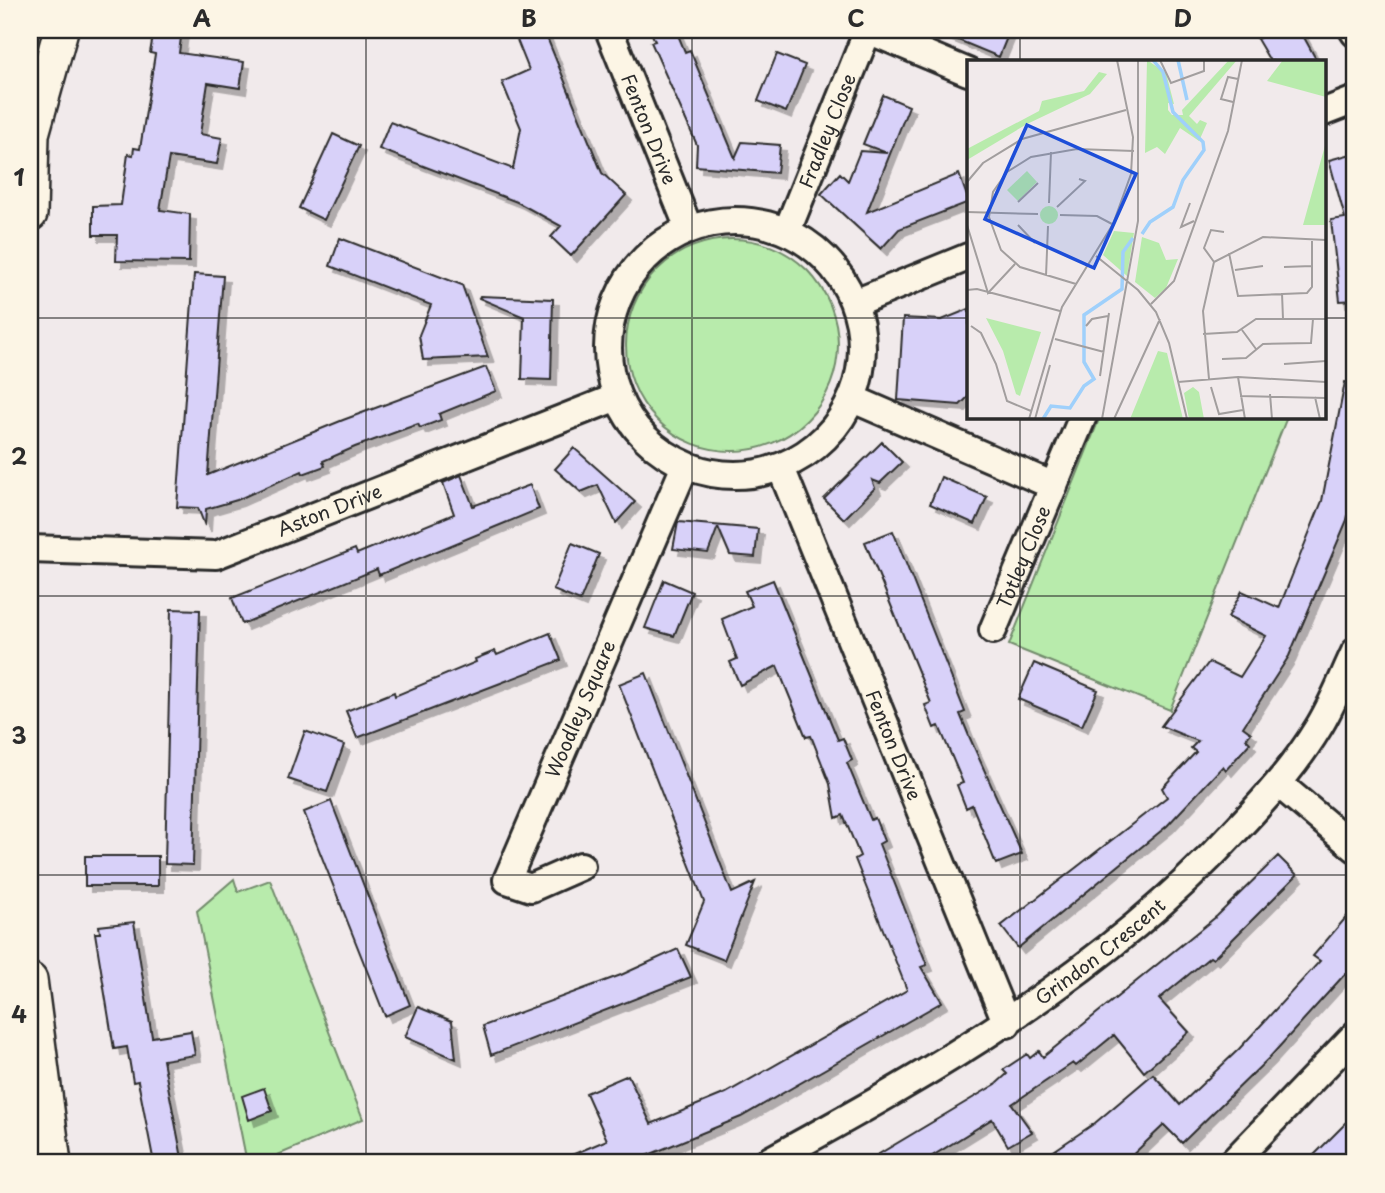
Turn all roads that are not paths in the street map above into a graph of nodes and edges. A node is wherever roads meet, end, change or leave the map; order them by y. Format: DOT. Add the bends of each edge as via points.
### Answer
graph roads {
  1 [pos="61,30"];
  2 [pos="609,30"];
  3 [pos="868,30"];
  4 [pos="967,72"];
  5 [pos="1355,100"];
  6 [pos="1326,111"];
  7 [pos="31,134"];
  8 [pos="30,214"];
  9 [pos="689,229"];
  10 [pos="787,231"];
  11 [pos="967,257"];
  12 [pos="855,303"];
  13 [pos="617,397"];
  14 [pos="853,399"];
  15 [pos="1082,418"];
  16 [pos="685,466"];
  17 [pos="781,468"];
  18 [pos="1054,486"];
  19 [pos="30,549"];
  20 [pos="993,630"];
  21 [pos="1355,652"];
  22 [pos="1279,784"];
  23 [pos="1355,848"];
  24 [pos="581,866"];
  25 [pos="30,979"];
  26 [pos="1007,1024"];
  27 [pos="1355,1035"];
  28 [pos="54,1163"];
  29 [pos="765,1163"];
  30 [pos="1232,1163"];
  1 -- 7 [label="main road"];
  2 -- 9 [label="street, Fenton Drive"];
  3 -- 4 [label="street, Fradley Close"];
  3 -- 10 [label="street, Fradley Close"];
  5 -- 6 [label="street"];
  7 -- 8 [label="main road"];
  9 -- 10 [label="street" via="721,221 755,222"];
  9 -- 13 [label="street" via="658,247 633,272 616,304 608,335 608,366"];
  10 -- 12 [label="street" via="816,249 839,273"];
  11 -- 12 [label="street"];
  12 -- 14 [label="street" via="864,351"];
  13 -- 16 [label="street" via="644,438"];
  13 -- 19 [label="street, Aston Drive" via="216,555"];
  14 -- 17 [label="street" via="824,441"];
  14 -- 18 [label="street, Totley Close"];
  15 -- 18 [label="street, Totley Close"];
  16 -- 17 [label="street" via="733,476"];
  16 -- 24 [label="street, Woodley Square" via="506,880 531,888"];
  17 -- 26 [label="street, Fenton Drive"];
  18 -- 20 [label="street, Totley Close"];
  21 -- 22 [label="street, Grindon Crescent" via="1319,727"];
  22 -- 23 [label="street"];
  22 -- 26 [label="street, Grindon Crescent" via="1192,878 1072,978"];
  25 -- 28 [label="main road"];
  26 -- 29 [label="street, Grindon Crescent"];
  27 -- 30 [label="street"];
}
